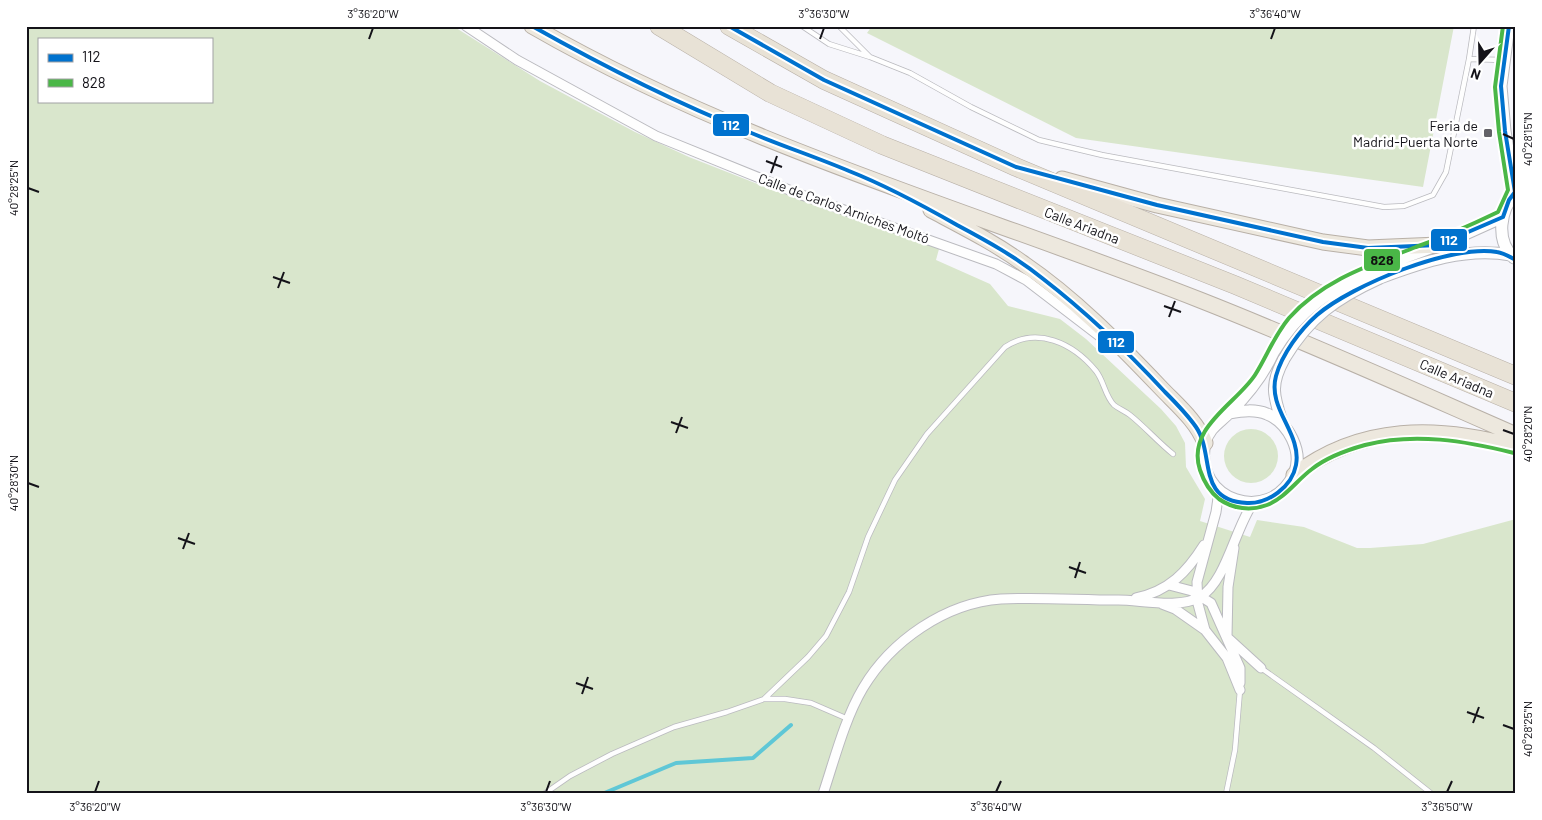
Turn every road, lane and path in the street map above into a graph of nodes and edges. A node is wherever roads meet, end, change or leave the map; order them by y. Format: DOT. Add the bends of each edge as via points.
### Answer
graph roads {
  1 [pos="466,26"];
  2 [pos="532,26"];
  3 [pos="659,26"];
  4 [pos="728,26"];
  5 [pos="802,26"];
  6 [pos="839,26"];
  7 [pos="1474,26"];
  8 [pos="1509,26"];
  9 [pos="870,57"];
  10 [pos="1469,59"];
  11 [pos="1503,60"];
  12 [pos="1016,167"];
  13 [pos="886,186"];
  14 [pos="1516,192"];
  15 [pos="1502,217"];
  16 [pos="1438,245"];
  17 [pos="1513,258"];
  18 [pos="1378,273"];
  19 [pos="1279,356"];
  20 [pos="1516,376"];
  21 [pos="1516,403"];
  22 [pos="1176,404"];
  23 [pos="1229,413"];
  24 [pos="1284,426"];
  25 [pos="1516,434"];
  26 [pos="1205,443"];
  27 [pos="1516,447"];
  28 [pos="1173,454"];
  29 [pos="1294,474"];
  30 [pos="1219,491"];
  31 [pos="1252,503"];
  32 [pos="1236,536"];
  33 [pos="1208,538"];
  34 [pos="1169,585"];
  35 [pos="1200,597"];
  36 [pos="1125,600"];
  37 [pos="1160,603"];
  38 [pos="1206,630"];
  39 [pos="1227,637"];
  40 [pos="1240,668"];
  41 [pos="1261,668"];
  42 [pos="1240,690"];
  43 [pos="764,699"];
  44 [pos="849,719"];
  45 [pos="544,794"];
  46 [pos="823,794"];
  47 [pos="1226,794"];
  48 [pos="1432,794"];
  1 -- 22 [label="street, Calle de Carlos Arniches Moltó" via="517,60 656,136 799,194 996,264 1026,280 1121,353"];
  2 -- 13 [label="highway" via="654,91"];
  3 -- 21 [label="highway, Calle Ariadna" via="770,94 882,145 1235,285"];
  4 -- 12 [label="highway, Calle Ariadna" via="824,80"];
  5 -- 9 [label="lane" via="829,44"];
  6 -- 9 [label="lane"];
  7 -- 10 [label="lane"];
  8 -- 11 [label="street"];
  9 -- 10 [label="lane" via="1039,140 1102,155 1384,207 1404,206 1433,195 1446,172"];
  10 -- 11 [label="lane"];
  11 -- 14 [label="street" via="1502,107"];
  12 -- 16 [label="highway" via="1158,205 1323,242 1368,248"];
  12 -- 20 [label="highway, Calle Ariadna"];
  13 -- 22 [label="highway" via="1025,264 1078,306"];
  13 -- 25 [label="highway" via="1200,300"];
  14 -- 15 [label="street"];
  15 -- 16 [label="street"];
  15 -- 17 [label="street" via="1504,244"];
  16 -- 18 [label="street"];
  17 -- 18 [label="street" via="1490,252 1456,254"];
  18 -- 19 [label="street, bridge" via="1339,285 1306,310 1289,329"];
  19 -- 23 [label="street"];
  19 -- 24 [label="street" via="1273,389"];
  22 -- 26 [label="highway" via="1196,426"];
  23 -- 24 [label="street" via="1252,410 1266,413"];
  23 -- 26 [label="street" via="1216,423"];
  24 -- 29 [label="street" via="1294,442 1297,465"];
  26 -- 30 [label="street" via="1204,463"];
  27 -- 29 [label="highway" via="1477,436 1415,432 1344,446 1319,457"];
  28 -- 43 [label="lane" via="1113,404 1096,371 1072,350 1045,337 1014,341 927,434 895,480 868,537 850,592 826,636"];
  29 -- 31 [label="street" via="1275,495"];
  30 -- 31 [label="street" via="1229,498"];
  30 -- 33 [label="street"];
  31 -- 32 [label="street"];
  32 -- 35 [label="street" via="1218,576"];
  32 -- 39 [label="street" via="1228,587"];
  33 -- 34 [label="street" via="1188,568"];
  33 -- 35 [label="street" via="1197,582"];
  34 -- 35 [label="street" via="1192,591"];
  34 -- 36 [label="street" via="1153,594"];
  35 -- 37 [label="street"];
  35 -- 38 [label="street" via="1198,604"];
  35 -- 39 [label="street" via="1210,603"];
  36 -- 37 [label="street"];
  36 -- 44 [label="street" via="999,600 957,610 915,632 885,656 862,689"];
  37 -- 38 [label="street"];
  38 -- 42 [label="street" via="1227,658"];
  39 -- 40 [label="street"];
  39 -- 41 [label="street"];
  40 -- 41 [label="street" via="1248,664"];
  40 -- 42 [label="street"];
  41 -- 48 [label="lane" via="1374,748"];
  42 -- 47 [label="lane" via="1235,750"];
  43 -- 44 [label="lane" via="811,703"];
  43 -- 45 [label="lane" via="665,731 604,758"];
  44 -- 46 [label="street"];
}
